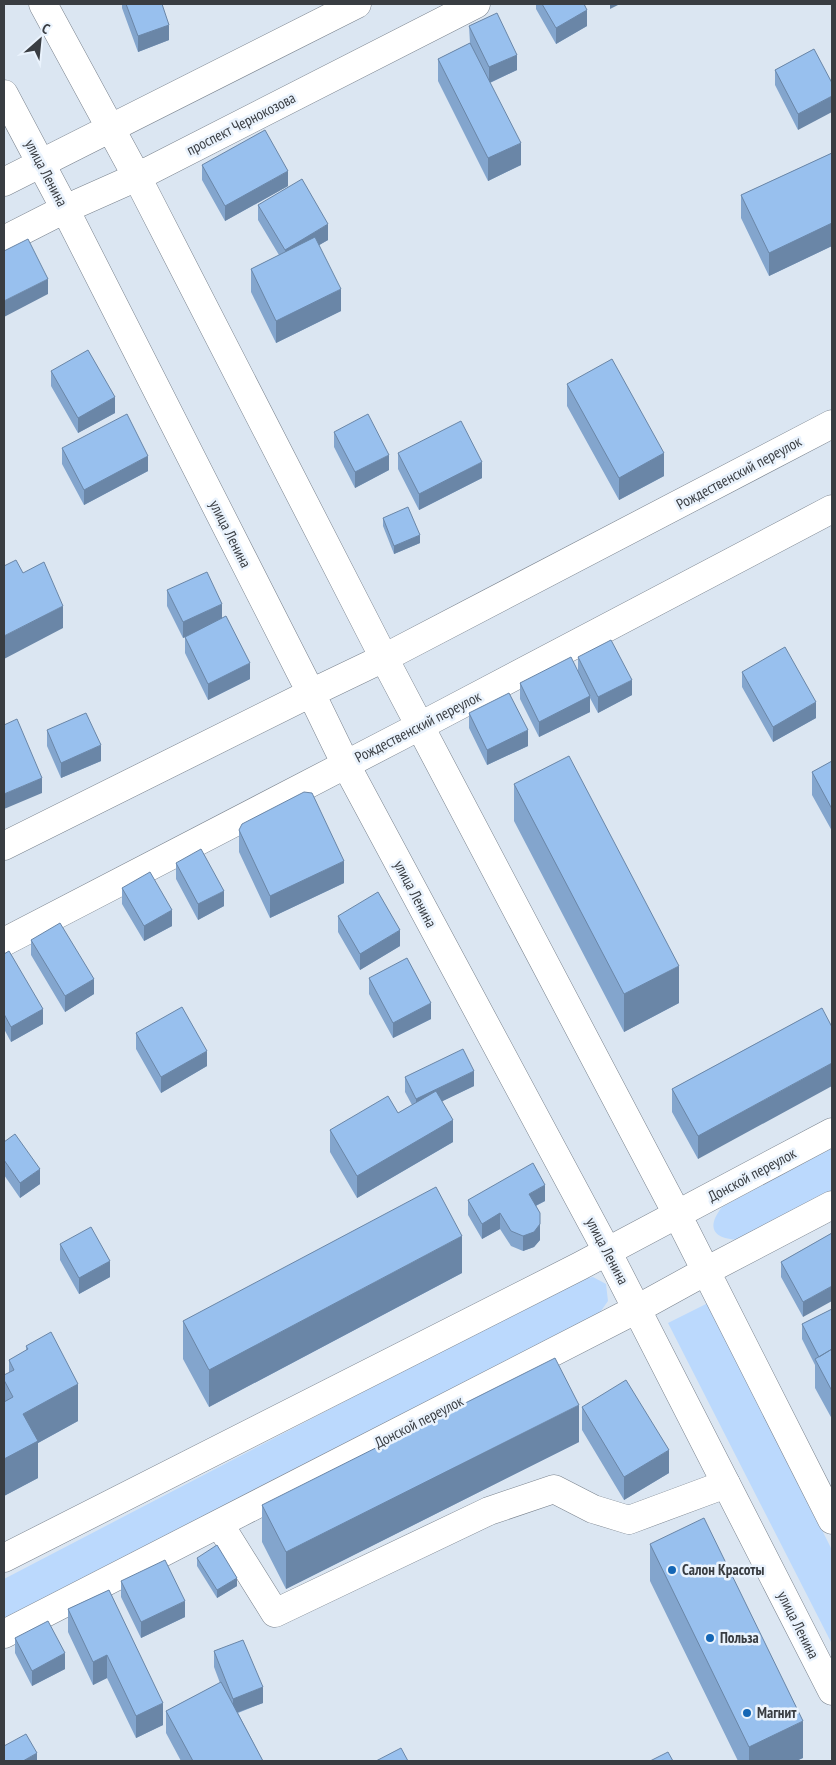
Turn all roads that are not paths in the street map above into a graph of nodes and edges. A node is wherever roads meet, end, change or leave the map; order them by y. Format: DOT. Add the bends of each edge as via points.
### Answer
graph roads {
  1 [pos="43,4"];
  2 [pos="357,4"];
  3 [pos="476,4"];
  4 [pos="4,94"];
  5 [pos="111,129"];
  6 [pos="40,164"];
  7 [pos="137,177"];
  8 [pos="4,182"];
  9 [pos="65,209"];
  10 [pos="4,240"];
  11 [pos="832,424"];
  12 [pos="832,509"];
  13 [pos="384,658"];
  14 [pos="311,693"];
  15 [pos="420,726"];
  16 [pos="346,765"];
  17 [pos="4,846"];
  18 [pos="4,942"];
  19 [pos="832,1132"];
  20 [pos="832,1205"];
  21 [pos="676,1214"];
  22 [pos="607,1251"];
  23 [pos="706,1271"];
  24 [pos="637,1309"];
  25 [pos="726,1484"];
  26 [pos="832,1520"];
  27 [pos="220,1524"];
  28 [pos="4,1558"];
  29 [pos="4,1634"];
  30 [pos="832,1691"];
  1 -- 5 [label="street"];
  2 -- 5 [label="street"];
  3 -- 7 [label="street, проспект Чернокозова"];
  4 -- 6 [label="street, улица Ленина"];
  5 -- 6 [label="street"];
  5 -- 7 [label="street"];
  6 -- 8 [label="street"];
  6 -- 9 [label="street, улица Ленина"];
  7 -- 9 [label="street, проспект Чернокозова"];
  7 -- 13 [label="street"];
  9 -- 10 [label="street, проспект Чернокозова"];
  9 -- 14 [label="street, улица Ленина"];
  11 -- 13 [label="street, Рождественский переулок"];
  12 -- 15 [label="street, Рождественский переулок"];
  13 -- 14 [label="street, Рождественский переулок"];
  13 -- 15 [label="street"];
  14 -- 16 [label="street, улица Ленина"];
  14 -- 17 [label="street, Рождественский переулок"];
  15 -- 16 [label="street, Рождественский переулок"];
  15 -- 21 [label="street"];
  16 -- 18 [label="street, Рождественский переулок"];
  16 -- 22 [label="street, улица Ленина"];
  19 -- 21 [label="street, Донской переулок"];
  20 -- 23 [label="street, Донской переулок"];
  21 -- 22 [label="street, Донской переулок"];
  21 -- 23 [label="street"];
  22 -- 24 [label="street, улица Ленина"];
  22 -- 28 [label="street, Донской переулок"];
  23 -- 24 [label="street, Донской переулок"];
  23 -- 26 [label="street"];
  24 -- 25 [label="street, улица Ленина"];
  24 -- 27 [label="street, Донской переулок"];
  25 -- 27 [label="street" via="629,1520 593,1509 554,1489 489,1512 275,1613"];
  25 -- 30 [label="street, улица Ленина"];
  27 -- 29 [label="street, Донской переулок"];
}
